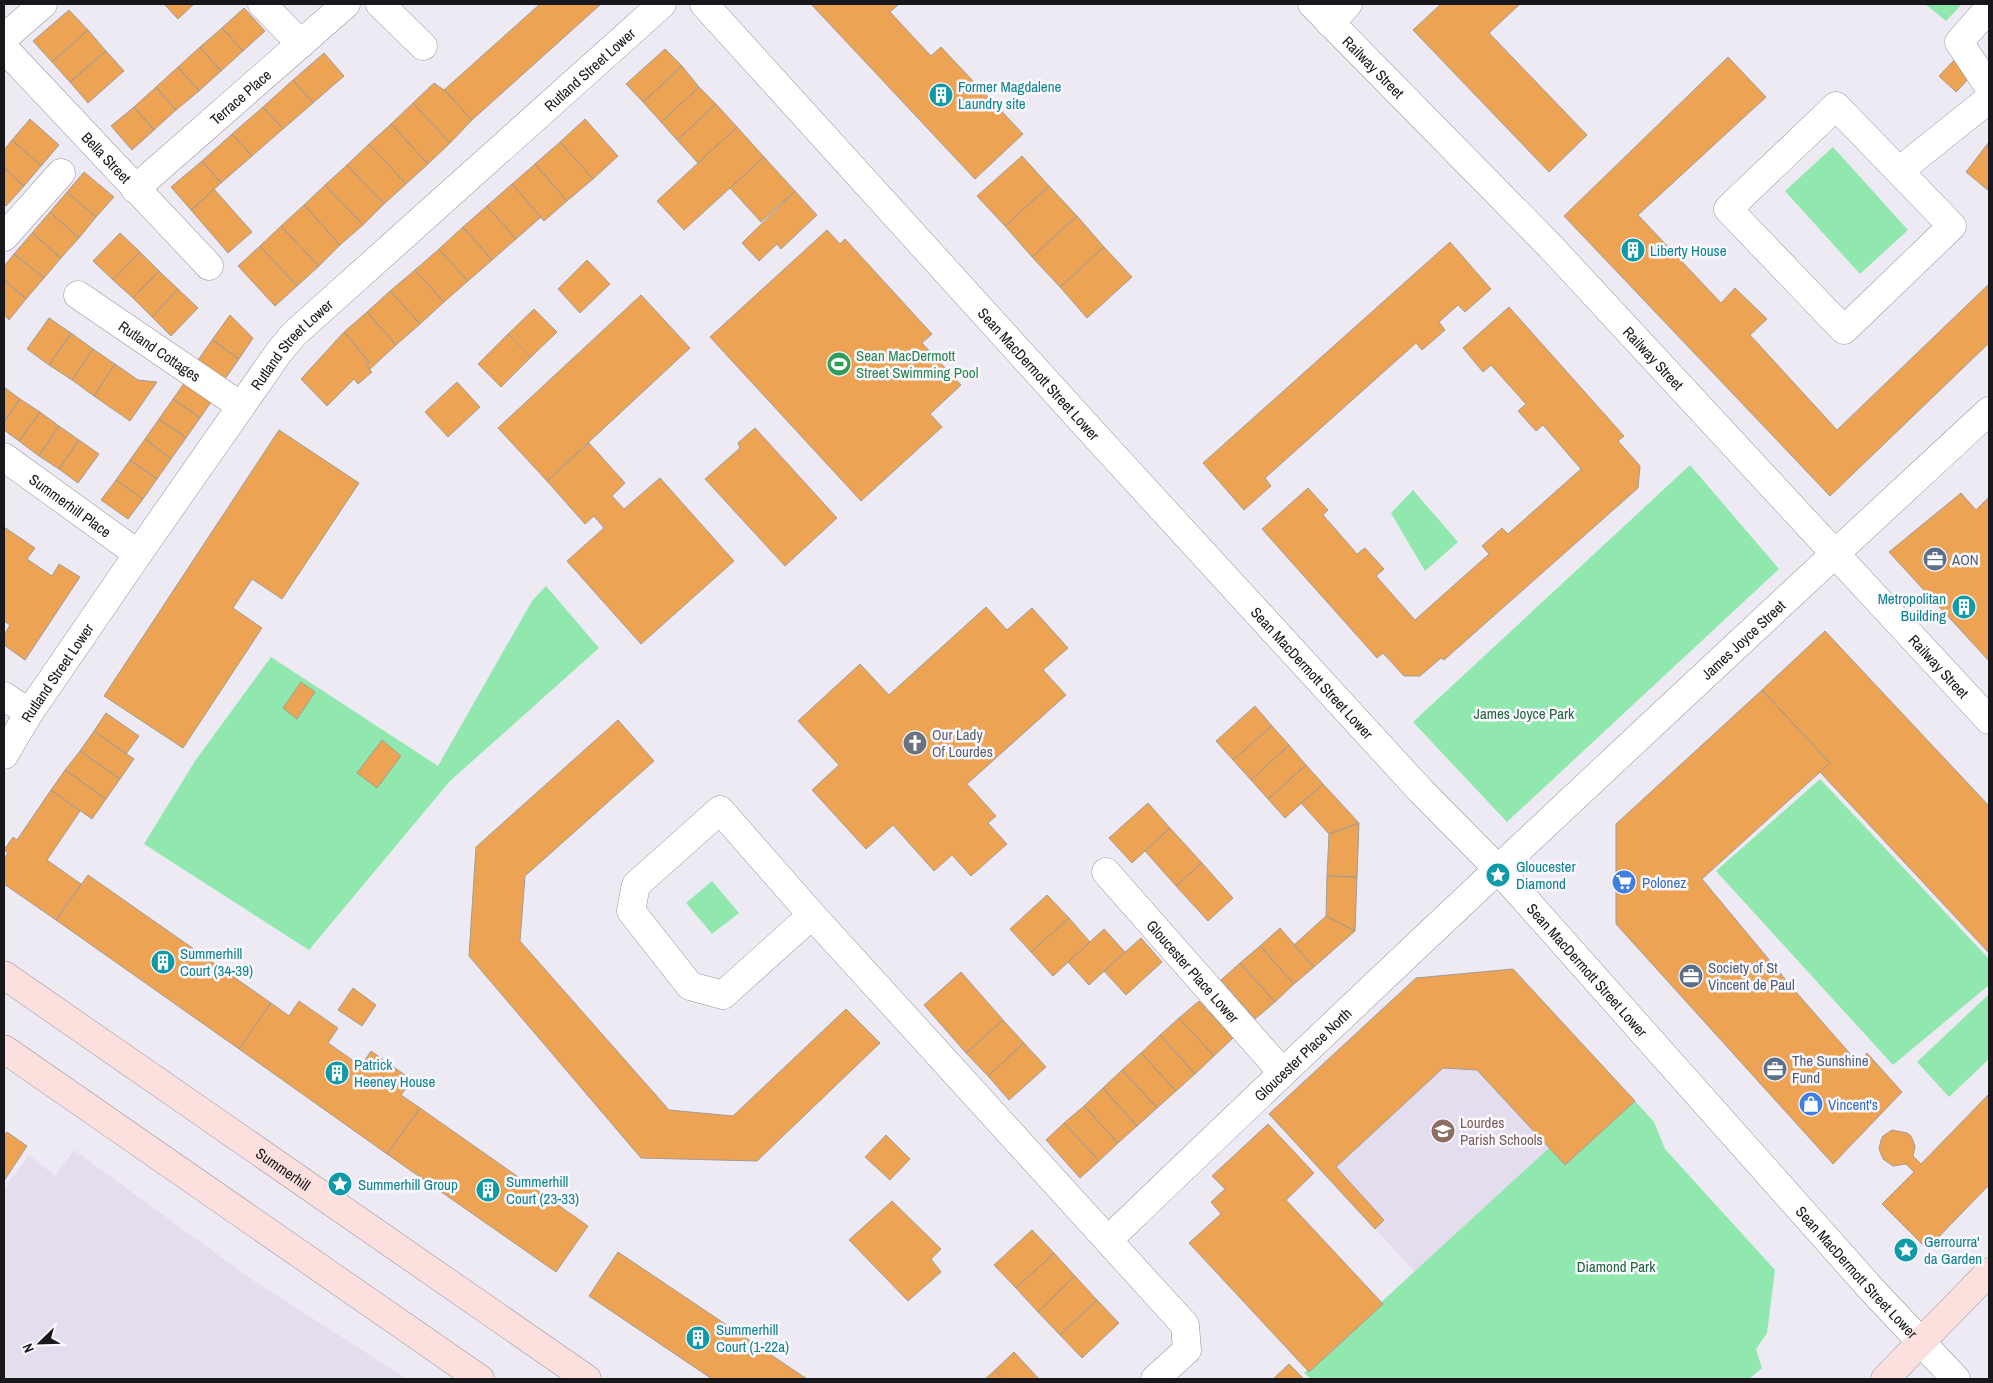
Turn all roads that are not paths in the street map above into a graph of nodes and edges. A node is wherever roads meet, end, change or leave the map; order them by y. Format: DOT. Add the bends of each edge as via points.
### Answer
graph roads {
  1 [pos="43,4"];
  2 [pos="262,4"];
  3 [pos="346,4"];
  4 [pos="380,4"];
  5 [pos="662,4"];
  6 [pos="704,4"];
  7 [pos="1312,4"];
  8 [pos="1989,8"];
  9 [pos="1339,14"];
  10 [pos="4,38"];
  11 [pos="301,44"];
  12 [pos="423,46"];
  13 [pos="4,48"];
  14 [pos="1989,87"];
  15 [pos="1989,98"];
  16 [pos="1899,171"];
  17 [pos="61,173"];
  18 [pos="135,189"];
  19 [pos="4,237"];
  20 [pos="208,266"];
  21 [pos="78,295"];
  22 [pos="241,406"];
  23 [pos="1989,411"];
  24 [pos="4,457"];
  25 [pos="138,554"];
  26 [pos="1834,554"];
  27 [pos="4,696"];
  28 [pos="29,713"];
  29 [pos="1989,720"];
  30 [pos="4,754"];
  31 [pos="1498,869"];
  32 [pos="1106,872"];
  33 [pos="812,915"];
  34 [pos="4,975"];
  35 [pos="4,1049"];
  36 [pos="1282,1072"];
  37 [pos="1108,1240"];
  38 [pos="1989,1272"];
  39 [pos="1921,1342"];
  40 [pos="480,1379"];
  41 [pos="587,1379"];
  42 [pos="1155,1379"];
  43 [pos="1885,1379"];
  44 [pos="1956,1379"];
  1 -- 10 [label="street"];
  2 -- 11 [label="street"];
  3 -- 11 [label="street, Terrace Place"];
  4 -- 12 [label="street"];
  5 -- 22 [label="street, Rutland Street Lower" via="294,334"];
  6 -- 31 [label="street, Sean MacDermott Street Lower" via="1421,791"];
  7 -- 9 [label="street, Railway Street"];
  8 -- 14 [label="street" via="1959,42"];
  9 -- 26 [label="street, Railway Street"];
  11 -- 18 [label="street, Terrace Place"];
  13 -- 18 [label="street, Bella Street"];
  15 -- 16 [label="street"];
  16 -- 16 [label="street" via="1952,226 1844,330 1728,209 1836,106"];
  17 -- 19 [label="street"];
  18 -- 20 [label="street, Bella Street"];
  21 -- 22 [label="street, Rutland Cottages"];
  22 -- 25 [label="street, Rutland Street Lower"];
  23 -- 26 [label="street, James Joyce Street"];
  24 -- 25 [label="street, Summerhill Place"];
  25 -- 28 [label="street, Rutland Street Lower"];
  26 -- 29 [label="street, Railway Street"];
  26 -- 31 [label="street, James Joyce Street"];
  27 -- 28 [label="street"];
  28 -- 30 [label="street, Rutland Street Lower"];
  31 -- 36 [label="street, Gloucester Place North"];
  31 -- 39 [label="street, Sean MacDermott Street Lower"];
  32 -- 36 [label="street, Gloucester Place Lower"];
  33 -- 33 [label="street" via="723,995 690,986 631,911 636,885 720,810"];
  33 -- 37 [label="street"];
  34 -- 41 [label="main road, Summerhill"];
  35 -- 40 [label="main road"];
  36 -- 37 [label="street, Gloucester Place North"];
  37 -- 42 [label="street" via="1185,1325 1187,1350"];
  38 -- 39 [label="main road"];
  39 -- 43 [label="main road"];
  39 -- 44 [label="street, Sean MacDermott Street Lower"];
}
